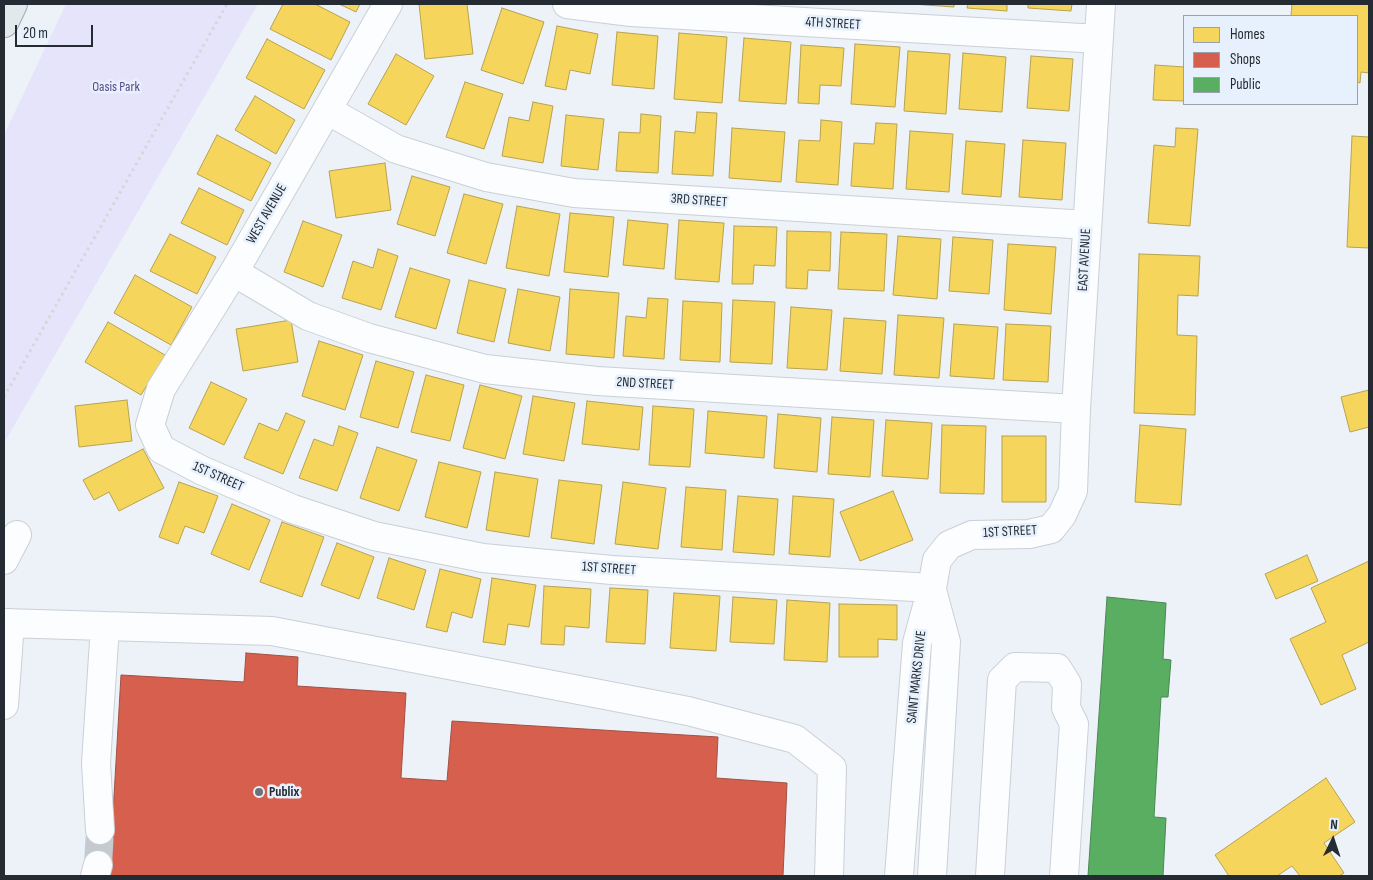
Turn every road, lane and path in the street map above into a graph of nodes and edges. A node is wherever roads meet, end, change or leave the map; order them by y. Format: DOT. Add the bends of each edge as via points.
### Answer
graph roads {
  1 [pos="13,4"];
  2 [pos="227,4"];
  3 [pos="388,4"];
  4 [pos="568,4"];
  5 [pos="1101,4"];
  6 [pos="4,23"];
  7 [pos="1099,40"];
  8 [pos="327,110"];
  9 [pos="1087,225"];
  10 [pos="234,272"];
  11 [pos="4,397"];
  12 [pos="1076,409"];
  13 [pos="150,425"];
  14 [pos="1062,515"];
  15 [pos="18,535"];
  16 [pos="4,560"];
  17 [pos="932,588"];
  18 [pos="7,623"];
  19 [pos="105,626"];
  20 [pos="4,706"];
  21 [pos="100,830"];
  22 [pos="829,876"];
  23 [pos="899,876"];
  24 [pos="932,876"];
  25 [pos="990,876"];
  26 [pos="1064,876"];
  1 -- 6 [label="main road"];
  2 -- 11 [label="path"];
  3 -- 8 [label="street, WEST AVENUE"];
  4 -- 7 [label="street, 4TH STREET" via="631,12"];
  5 -- 7 [label="street, EAST AVENUE"];
  7 -- 9 [label="street, EAST AVENUE"];
  8 -- 9 [label="street, 3RD STREET" via="396,149 486,177 574,193"];
  8 -- 10 [label="street, WEST AVENUE"];
  9 -- 12 [label="street, EAST AVENUE"];
  10 -- 12 [label="street, 2ND STREET" via="308,316 369,338 485,369 597,381"];
  10 -- 13 [label="street, WEST AVENUE" via="161,389"];
  12 -- 14 [label="street, EAST AVENUE" via="1073,491"];
  13 -- 17 [label="street, 1ST STREET" via="161,449 203,471 293,509 374,536 483,558"];
  14 -- 17 [label="street, 1ST STREET" via="1051,529 1029,534 972,534 949,544 937,560"];
  15 -- 16 [label="street"];
  17 -- 23 [label="street, SAINT MARKS DRIVE" via="917,644"];
  17 -- 24 [label="street, SAINT MARKS DRIVE" via="946,642"];
  18 -- 19 [label="street"];
  18 -- 20 [label="street"];
  19 -- 21 [label="street" via="96,762"];
  19 -- 22 [label="street" via="272,631 688,711 795,739 832,768"];
  25 -- 26 [label="street" via="1002,680 1015,667 1057,668 1067,684 1066,708 1074,724"];
}
